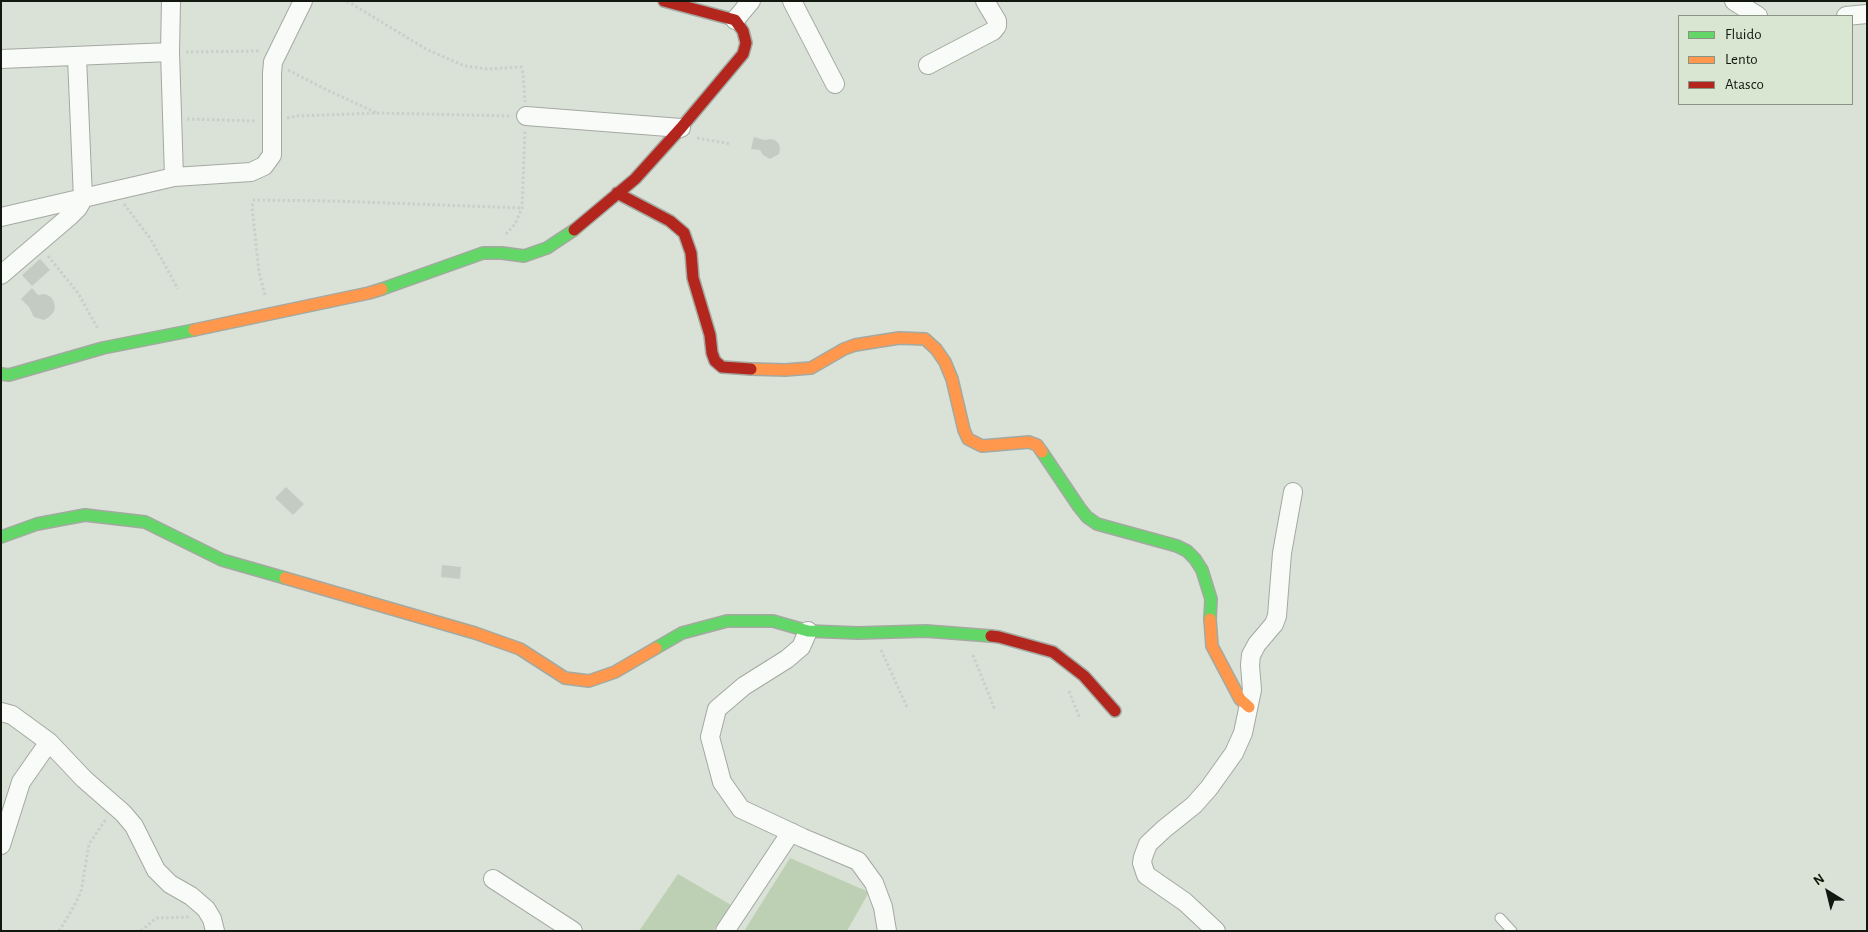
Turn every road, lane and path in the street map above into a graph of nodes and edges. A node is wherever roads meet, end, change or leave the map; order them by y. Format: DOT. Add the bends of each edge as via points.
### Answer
graph roads {
  1 [pos="171,1"];
  2 [pos="303,1"];
  3 [pos="346,1"];
  4 [pos="664,1"];
  5 [pos="751,1"];
  6 [pos="792,1"];
  7 [pos="985,1"];
  8 [pos="1734,1"];
  9 [pos="1867,14"];
  10 [pos="1756,15"];
  11 [pos="1853,15"];
  12 [pos="735,20"];
  13 [pos="170,52"];
  14 [pos="77,57"];
  15 [pos="1,58"];
  16 [pos="273,62"];
  17 [pos="928,65"];
  18 [pos="835,84"];
  19 [pos="379,113"];
  20 [pos="526,116"];
  21 [pos="172,118"];
  22 [pos="273,121"];
  23 [pos="678,131"];
  24 [pos="731,144"];
  25 [pos="174,177"];
  26 [pos="127,188"];
  27 [pos="617,193"];
  28 [pos="83,199"];
  29 [pos="522,208"];
  30 [pos="1,216"];
  31 [pos="38,244"];
  32 [pos="483,254"];
  33 [pos="1,275"];
  34 [pos="178,289"];
  35 [pos="267,301"];
  36 [pos="101,333"];
  37 [pos="1,374"];
  38 [pos="1293,492"];
  39 [pos="1,537"];
  40 [pos="808,631"];
  41 [pos="872,633"];
  42 [pos="964,634"];
  43 [pos="907,707"];
  44 [pos="1249,707"];
  45 [pos="995,710"];
  46 [pos="1114,711"];
  47 [pos="1,712"];
  48 [pos="49,742"];
  49 [pos="115,806"];
  50 [pos="791,832"];
  51 [pos="1,845"];
  52 [pos="493,879"];
  53 [pos="206,909"];
  54 [pos="1500,918"];
  55 [pos="59,931"];
  56 [pos="141,931"];
  57 [pos="215,931"];
  58 [pos="573,931"];
  59 [pos="725,931"];
  60 [pos="887,931"];
  61 [pos="1216,931"];
  62 [pos="1512,931"];
  1 -- 13 [label="street"];
  2 -- 16 [label="street"];
  3 -- 20 [label="path" via="426,49 465,66 487,69 521,67"];
  4 -- 12 [label="street"];
  5 -- 12 [label="street"];
  6 -- 18 [label="street"];
  7 -- 17 [label="street" via="997,21 993,31"];
  8 -- 10 [label="street"];
  9 -- 11 [label="street"];
  12 -- 23 [label="street" via="743,30 746,43 743,54"];
  13 -- 14 [label="street"];
  13 -- 16 [label="path" via="258,52 270,46 269,60"];
  13 -- 21 [label="street"];
  14 -- 15 [label="street"];
  14 -- 28 [label="street"];
  16 -- 19 [label="path"];
  16 -- 22 [label="street"];
  19 -- 20 [label="path"];
  19 -- 22 [label="path" via="297,116"];
  20 -- 23 [label="street"];
  20 -- 29 [label="path"];
  21 -- 22 [label="path"];
  21 -- 25 [label="street"];
  22 -- 25 [label="street" via="272,155 264,166 251,172"];
  23 -- 24 [label="path"];
  23 -- 27 [label="street" via="635,179"];
  25 -- 26 [label="street"];
  26 -- 28 [label="street"];
  26 -- 34 [label="path" via="121,200 150,238"];
  27 -- 32 [label="street" via="569,234 547,248 524,256"];
  27 -- 44 [label="street" via="670,221 684,233 712,353 722,367 810,368 855,344 900,338 925,339 945,362 968,439 982,446 1030,442 1036,445 1087,517 1097,524 1187,551 1202,570 1211,599 1212,646 1240,699"];
  28 -- 30 [label="street"];
  28 -- 31 [label="street" via="70,216"];
  29 -- 32 [label="path" via="503,238"];
  29 -- 35 [label="path" via="254,200 259,272"];
  31 -- 33 [label="street"];
  31 -- 36 [label="path" via="78,294"];
  32 -- 37 [label="street" via="369,293 103,348 9,375"];
  38 -- 44 [label="street" via="1282,553 1277,616 1251,655"];
  39 -- 40 [label="street" via="37,524 85,515 145,522 222,560 474,633 520,649 564,678 589,681 616,672 682,633 727,621 773,621"];
  40 -- 41 [label="street"];
  40 -- 50 [label="street" via="800,647 787,659 744,686 717,710 710,737 722,782 741,809"];
  41 -- 42 [label="street" via="926,631"];
  41 -- 43 [label="path"];
  42 -- 45 [label="path"];
  42 -- 46 [label="street" via="999,637 1053,652 1084,676"];
  44 -- 61 [label="street" via="1244,733 1222,770 1194,805 1148,844 1142,863 1146,875 1185,902"];
  47 -- 48 [label="street" via="12,715"];
  48 -- 49 [label="street"];
  48 -- 51 [label="street" via="21,782"];
  49 -- 53 [label="street" via="134,826 156,870"];
  49 -- 55 [label="path" via="89,844 81,892"];
  50 -- 59 [label="street"];
  50 -- 60 [label="street" via="858,861 874,883"];
  52 -- 58 [label="street"];
  53 -- 56 [label="path" via="194,916 156,918"];
  53 -- 57 [label="street"];
  54 -- 62 [label="lane"];
}
